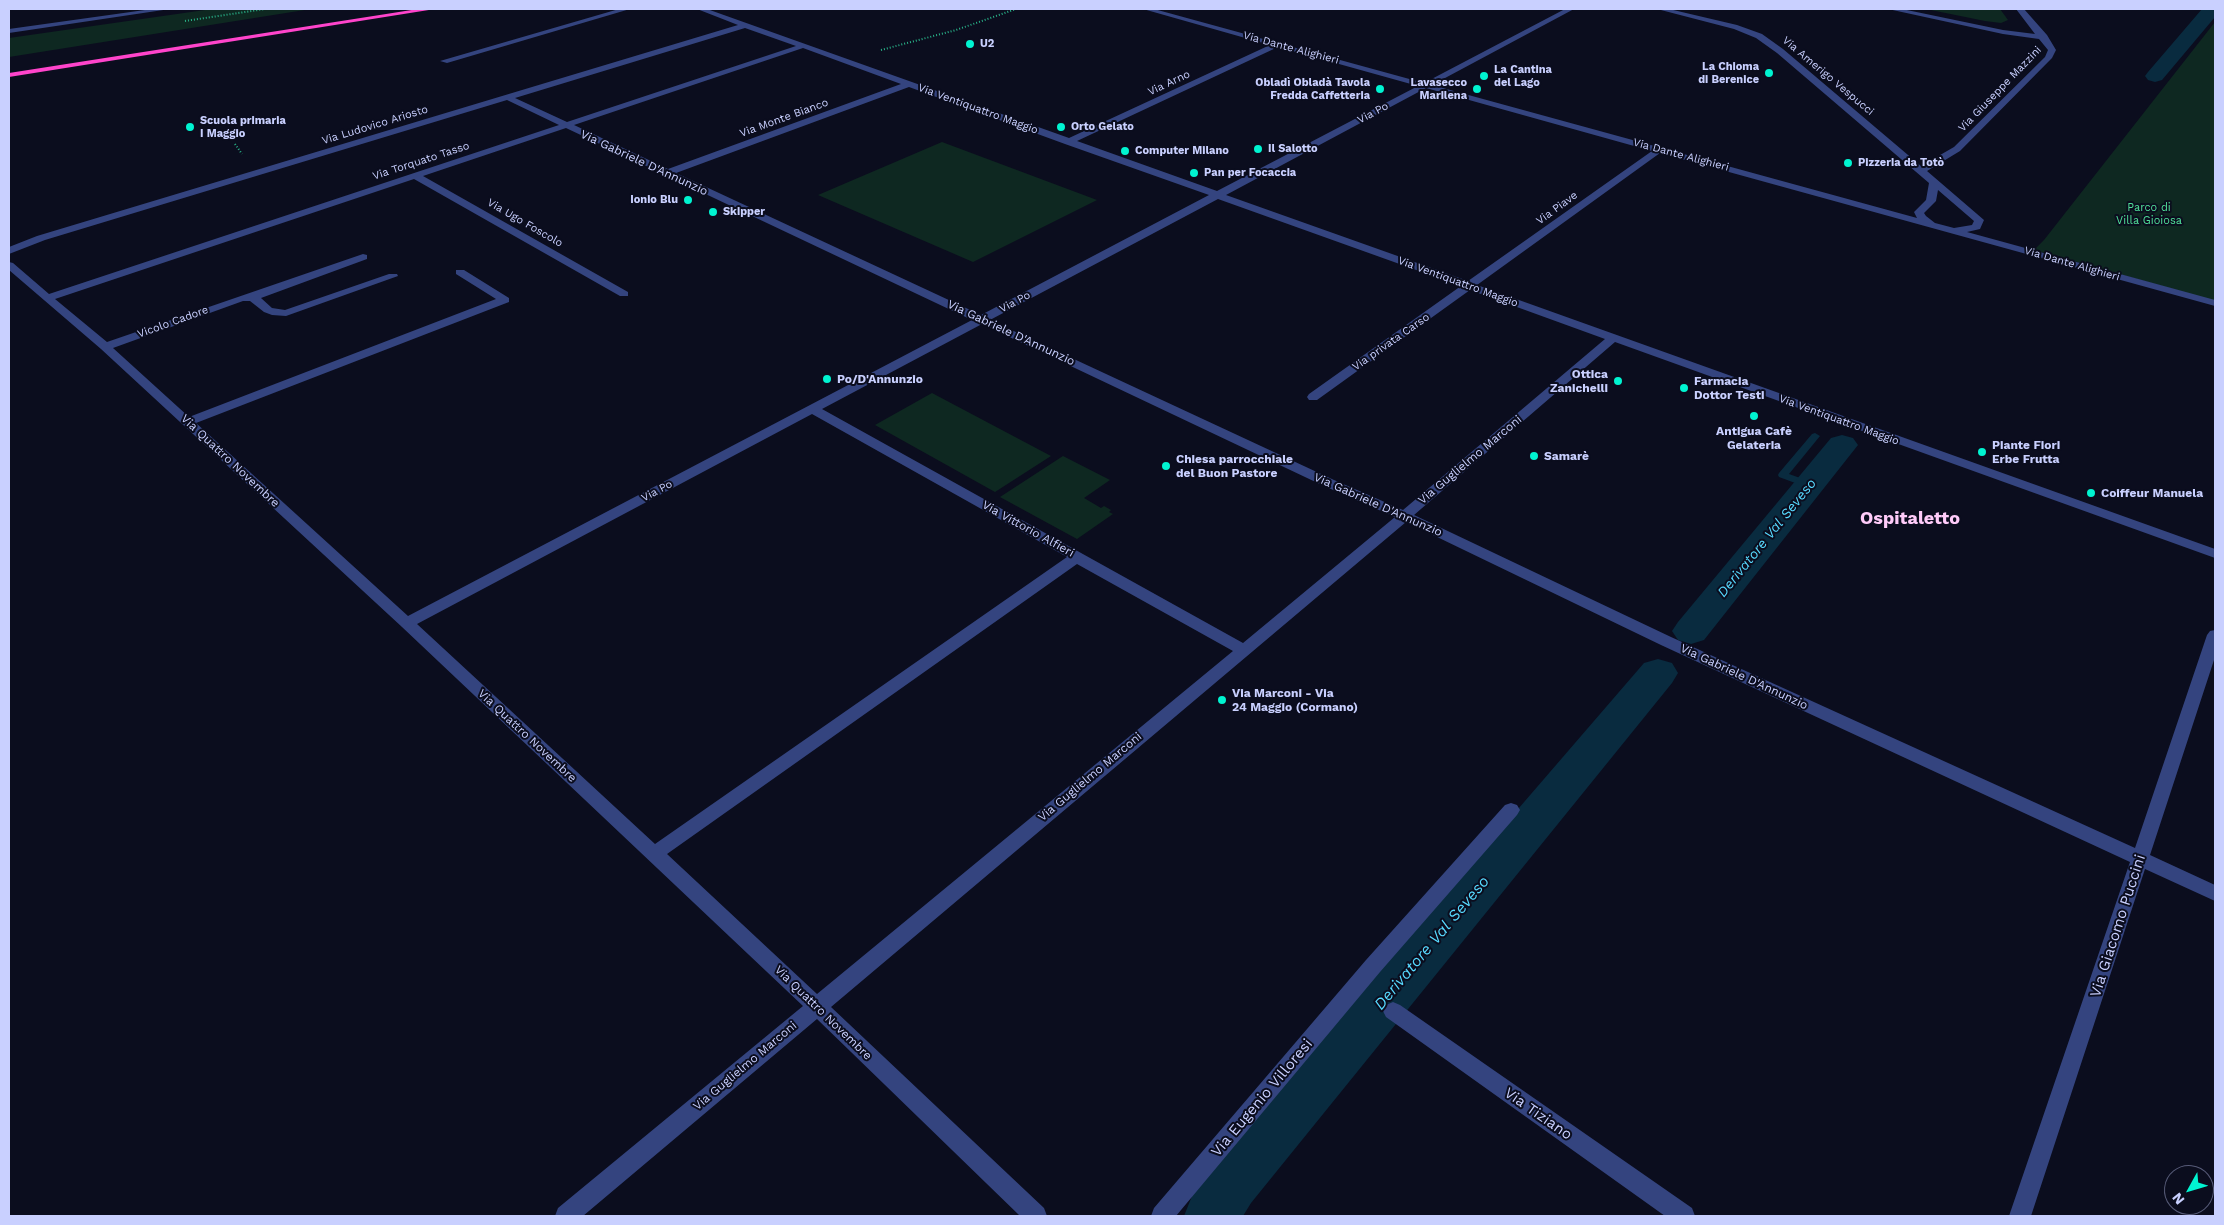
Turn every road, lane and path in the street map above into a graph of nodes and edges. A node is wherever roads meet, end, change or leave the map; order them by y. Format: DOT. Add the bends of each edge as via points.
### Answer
graph roads {
  1 [pos="166,9"];
  2 [pos="375,9"];
  3 [pos="431,9"];
  4 [pos="626,9"];
  5 [pos="701,9"];
  6 [pos="1016,9"];
  7 [pos="1147,9"];
  8 [pos="1570,9"];
  9 [pos="1661,9"];
  10 [pos="1892,9"];
  11 [pos="2020,9"];
  12 [pos="327,16"];
  13 [pos="746,25"];
  14 [pos="9,31"];
  15 [pos="2044,36"];
  16 [pos="1280,44"];
  17 [pos="803,46"];
  18 [pos="846,61"];
  19 [pos="444,62"];
  20 [pos="9,74"];
  21 [pos="909,84"];
  22 [pos="1426,85"];
  23 [pos="507,97"];
  24 [pos="564,125"];
  25 [pos="1068,142"];
  26 [pos="1660,149"];
  27 [pos="1920,171"];
  28 [pos="414,174"];
  29 [pos="666,174"];
  30 [pos="1934,183"];
  31 [pos="1217,196"];
  32 [pos="1933,224"];
  33 [pos="1949,229"];
  34 [pos="9,237"];
  35 [pos="10,250"];
  36 [pos="363,257"];
  37 [pos="9,265"];
  38 [pos="460,272"];
  39 [pos="393,276"];
  40 [pos="1469,287"];
  41 [pos="624,294"];
  42 [pos="47,298"];
  43 [pos="247,298"];
  44 [pos="2215,303"];
  45 [pos="982,320"];
  46 [pos="1613,338"];
  47 [pos="105,347"];
  48 [pos="1313,397"];
  49 [pos="812,409"];
  50 [pos="187,422"];
  51 [pos="1404,516"];
  52 [pos="2215,554"];
  53 [pos="1076,557"];
  54 [pos="407,624"];
  55 [pos="2215,635"];
  56 [pos="1243,650"];
  57 [pos="1511,810"];
  58 [pos="654,854"];
  59 [pos="2141,858"];
  60 [pos="2215,893"];
  61 [pos="815,1007"];
  62 [pos="1393,1011"];
  63 [pos="566,1216"];
  64 [pos="1036,1216"];
  65 [pos="1162,1216"];
  66 [pos="1684,1216"];
  67 [pos="2020,1216"];
  1 -- 14 [label="street"];
  2 -- 12 [label="highway"];
  3 -- 20 [label="highway"];
  4 -- 19 [label="street"];
  5 -- 13 [label="street, Via Ventiquattro Maggio"];
  6 -- 18 [label="path" via="956,30"];
  7 -- 16 [label="street, Via Dante Alighieri"];
  8 -- 22 [label="street, Via Po"];
  9 -- 27 [label="street, Via Amerigo Vespucci" via="1737,27 1770,43"];
  10 -- 15 [label="street" via="2003,32"];
  11 -- 15 [label="street, Via Giuseppe Mazzini"];
  13 -- 17 [label="street, Via Ventiquattro Maggio"];
  13 -- 23 [label="street, Via Ludovico Ariosto"];
  15 -- 27 [label="street, Via Giuseppe Mazzini" via="2052,50 2048,58 1957,149"];
  16 -- 22 [label="street, Via Dante Alighieri"];
  16 -- 25 [label="street, Via Arno"];
  17 -- 18 [label="street, Via Ventiquattro Maggio"];
  17 -- 24 [label="street, Via Torquato Tasso"];
  18 -- 21 [label="street, Via Ventiquattro Maggio"];
  21 -- 25 [label="street, Via Ventiquattro Maggio"];
  21 -- 29 [label="street, Via Monte Bianco"];
  22 -- 26 [label="street, Via Dante Alighieri"];
  22 -- 31 [label="street, Via Po"];
  23 -- 24 [label="street, Via Gabriele D'Annunzio"];
  23 -- 35 [label="street, Via Ludovico Ariosto"];
  24 -- 28 [label="street, Via Torquato Tasso"];
  24 -- 29 [label="street, Via Gabriele D'Annunzio"];
  25 -- 31 [label="street, Via Ventiquattro Maggio"];
  26 -- 32 [label="street, Via Dante Alighieri"];
  26 -- 40 [label="street, Via Piave"];
  27 -- 30 [label="street, Via Amerigo Vespucci"];
  28 -- 41 [label="street, Via Ugo Foscolo"];
  28 -- 42 [label="street, Via Torquato Tasso"];
  29 -- 45 [label="street, Via Gabriele D'Annunzio"];
  30 -- 32 [label="street" via="1931,201 1919,212 1922,218"];
  30 -- 33 [label="street, Via Amerigo Vespucci" via="1979,220 1971,229"];
  31 -- 40 [label="street, Via Ventiquattro Maggio"];
  31 -- 45 [label="street, Via Po"];
  32 -- 33 [label="street, Via Dante Alighieri"];
  33 -- 44 [label="street, Via Dante Alighieri"];
  34 -- 35 [label="street"];
  36 -- 43 [label="street, Vicolo Cadore"];
  37 -- 42 [label="street, Via Quattro Novembre"];
  38 -- 50 [label="street" via="505,300"];
  39 -- 43 [label="street" via="286,313 276,314"];
  40 -- 46 [label="street, Via Ventiquattro Maggio"];
  40 -- 48 [label="street, Via privata Carso"];
  42 -- 47 [label="street, Via Quattro Novembre"];
  43 -- 47 [label="street, Vicolo Cadore"];
  45 -- 49 [label="street, Via Po"];
  45 -- 51 [label="street, Via Gabriele D'Annunzio"];
  46 -- 51 [label="street, Via Guglielmo Marconi"];
  46 -- 52 [label="street, Via Ventiquattro Maggio"];
  47 -- 50 [label="street, Via Quattro Novembre"];
  49 -- 53 [label="street, Via Vittorio Alfieri"];
  49 -- 54 [label="street, Via Po"];
  50 -- 54 [label="street, Via Quattro Novembre"];
  51 -- 56 [label="street, Via Guglielmo Marconi"];
  51 -- 59 [label="street, Via Gabriele D'Annunzio" via="1666,641"];
  53 -- 56 [label="street, Via Vittorio Alfieri"];
  53 -- 58 [label="street"];
  54 -- 58 [label="street, Via Quattro Novembre"];
  55 -- 59 [label="street, Via Giacomo Puccini"];
  56 -- 61 [label="street, Via Guglielmo Marconi"];
  57 -- 65 [label="street, Via Eugenio Villoresi" via="1362,979"];
  58 -- 61 [label="street, Via Quattro Novembre"];
  59 -- 60 [label="street, Via Gabriele D'Annunzio"];
  59 -- 67 [label="street, Via Giacomo Puccini"];
  61 -- 63 [label="street, Via Guglielmo Marconi"];
  61 -- 64 [label="street, Via Quattro Novembre"];
  62 -- 66 [label="street, Via Tiziano"];
}
